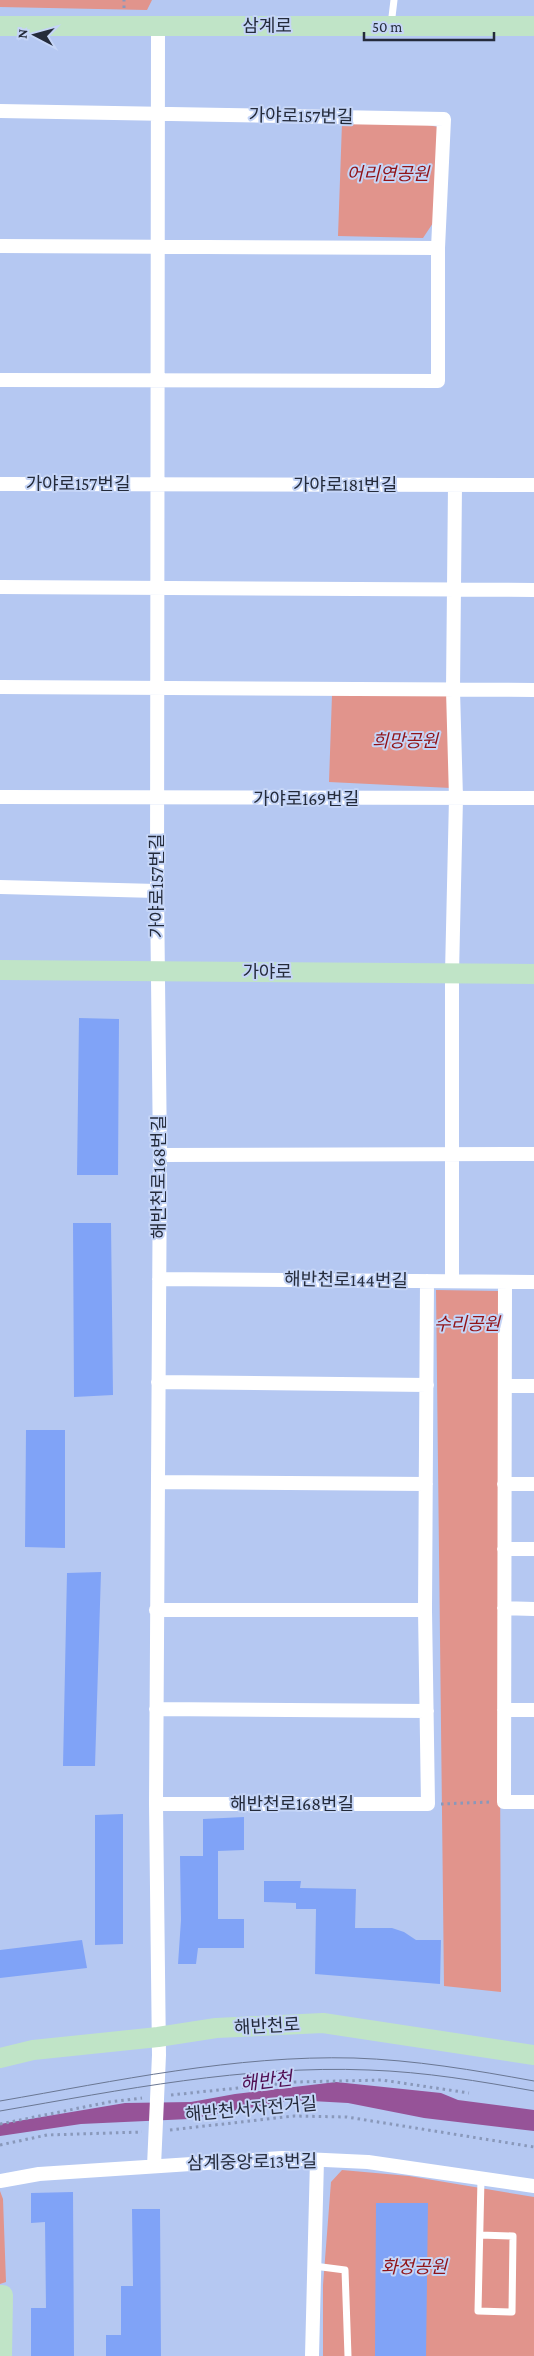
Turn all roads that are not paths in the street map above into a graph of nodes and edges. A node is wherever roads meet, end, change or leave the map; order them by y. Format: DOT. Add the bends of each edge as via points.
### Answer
graph roads {
  1 [pos="394,0"];
  2 [pos="390,25"];
  3 [pos="0,26"];
  4 [pos="158,26"];
  5 [pos="534,26"];
  6 [pos="0,111"];
  7 [pos="158,113"];
  8 [pos="0,246"];
  9 [pos="157,247"];
  10 [pos="438,248"];
  11 [pos="0,380"];
  12 [pos="156,381"];
  13 [pos="0,484"];
  14 [pos="157,485"];
  15 [pos="455,485"];
  16 [pos="534,485"];
  17 [pos="0,587"];
  18 [pos="156,589"];
  19 [pos="534,590"];
  20 [pos="453,591"];
  21 [pos="0,687"];
  22 [pos="156,688"];
  23 [pos="453,690"];
  24 [pos="534,690"];
  25 [pos="0,797"];
  26 [pos="456,798"];
  27 [pos="534,798"];
  28 [pos="157,799"];
  29 [pos="0,887"];
  30 [pos="156,891"];
  31 [pos="0,970"];
  32 [pos="157,972"];
  33 [pos="452,973"];
  34 [pos="534,974"];
  35 [pos="452,1154"];
  36 [pos="534,1154"];
  37 [pos="160,1155"];
  38 [pos="159,1279"];
  39 [pos="452,1280"];
  40 [pos="427,1281"];
  41 [pos="505,1282"];
  42 [pos="534,1282"];
  43 [pos="158,1382"];
  44 [pos="427,1385"];
  45 [pos="505,1386"];
  46 [pos="534,1386"];
  47 [pos="158,1482"];
  48 [pos="426,1484"];
  49 [pos="504,1484"];
  50 [pos="534,1484"];
  51 [pos="504,1549"];
  52 [pos="534,1549"];
  53 [pos="504,1608"];
  54 [pos="534,1609"];
  55 [pos="156,1610"];
  56 [pos="425,1610"];
  57 [pos="156,1709"];
  58 [pos="504,1710"];
  59 [pos="534,1710"];
  60 [pos="427,1711"];
  61 [pos="534,1802"];
  62 [pos="156,1804"];
  63 [pos="158,2046"];
  64 [pos="534,2055"];
  65 [pos="0,2058"];
  66 [pos="317,2160"];
  67 [pos="154,2166"];
  68 [pos="481,2179"];
  69 [pos="0,2181"];
  70 [pos="534,2186"];
  71 [pos="480,2235"];
  72 [pos="314,2266"];
  73 [pos="0,2295"];
  74 [pos="2,2356"];
  75 [pos="312,2356"];
  76 [pos="348,2356"];
  1 -- 2 [label="lane"];
  2 -- 4 [label="street, 삼계로"];
  2 -- 5 [label="street, 삼계로"];
  3 -- 4 [label="street, 삼계로"];
  4 -- 7 [label="street, 가야로157번길"];
  6 -- 7 [label="street, 가야로157번길"];
  7 -- 9 [label="street, 가야로157번길"];
  7 -- 10 [label="street, 가야로157번길" via="444,119"];
  8 -- 9 [label="street"];
  9 -- 10 [label="street"];
  9 -- 12 [label="street, 가야로157번길"];
  10 -- 12 [label="street" via="438,381"];
  11 -- 12 [label="street"];
  12 -- 14 [label="street, 가야로157번길"];
  13 -- 14 [label="street, 가야로157번길"];
  14 -- 15 [label="street, 가야로181번길"];
  14 -- 18 [label="street, 가야로157번길"];
  15 -- 16 [label="street, 가야로181번길"];
  15 -- 20 [label="street"];
  17 -- 18 [label="street"];
  18 -- 20 [label="street"];
  18 -- 22 [label="street, 가야로157번길"];
  19 -- 20 [label="street"];
  20 -- 23 [label="street"];
  21 -- 22 [label="street"];
  22 -- 23 [label="street"];
  22 -- 28 [label="street, 가야로157번길"];
  23 -- 24 [label="street"];
  23 -- 26 [label="street"];
  25 -- 28 [label="street"];
  26 -- 27 [label="street"];
  26 -- 28 [label="street, 가야로169번길"];
  26 -- 33 [label="street"];
  28 -- 30 [label="street, 가야로157번길"];
  29 -- 30 [label="street"];
  30 -- 32 [label="street, 가야로157번길"];
  31 -- 32 [label="street, 가야로"];
  32 -- 33 [label="street, 가야로"];
  32 -- 37 [label="street, 해반천로168번길"];
  33 -- 34 [label="street, 가야로"];
  33 -- 35 [label="street"];
  35 -- 36 [label="street"];
  35 -- 37 [label="street"];
  35 -- 39 [label="street"];
  37 -- 38 [label="street, 해반천로168번길"];
  38 -- 40 [label="street, 해반천로144번길"];
  38 -- 43 [label="street, 해반천로168번길"];
  39 -- 40 [label="street, 해반천로144번길"];
  39 -- 41 [label="street, 해반천로144번길"];
  40 -- 44 [label="street"];
  41 -- 42 [label="street, 해반천로144번길"];
  41 -- 45 [label="street"];
  43 -- 44 [label="street"];
  43 -- 47 [label="street, 해반천로168번길"];
  44 -- 48 [label="street"];
  45 -- 46 [label="street"];
  45 -- 49 [label="street"];
  47 -- 48 [label="street"];
  47 -- 55 [label="street, 해반천로168번길"];
  48 -- 56 [label="street"];
  49 -- 50 [label="street"];
  49 -- 51 [label="street"];
  51 -- 52 [label="street"];
  51 -- 53 [label="street"];
  53 -- 54 [label="street"];
  53 -- 58 [label="street"];
  55 -- 56 [label="street"];
  55 -- 57 [label="street, 해반천로168번길"];
  56 -- 60 [label="street"];
  57 -- 60 [label="street"];
  57 -- 62 [label="street, 해반천로168번길"];
  58 -- 59 [label="street"];
  58 -- 61 [label="street" via="504,1802"];
  60 -- 62 [label="street, 해반천로168번길" via="428,1804"];
  62 -- 63 [label="street, 해반천로168번길"];
  63 -- 64 [label="street, 해반천로" via="216,2028 323,2023"];
  63 -- 65 [label="street, 해반천로" via="33,2050"];
  63 -- 67 [label="street, 해반천로168번길"];
  66 -- 67 [label="street, 삼계중앙로13번길" via="282,2158"];
  66 -- 68 [label="street, 삼계중앙로13번길" via="368,2162"];
  66 -- 72 [label="street"];
  67 -- 69 [label="street, 삼계중앙로13번길" via="39,2174"];
  68 -- 70 [label="street, 삼계중앙로13번길"];
  68 -- 71 [label="lane"];
  71 -- 71 [label="lane" via="478,2311 512,2312 513,2236"];
  72 -- 75 [label="street"];
  72 -- 76 [label="lane" via="345,2270"];
  73 -- 74 [label="street" via="3,2295"];
}
